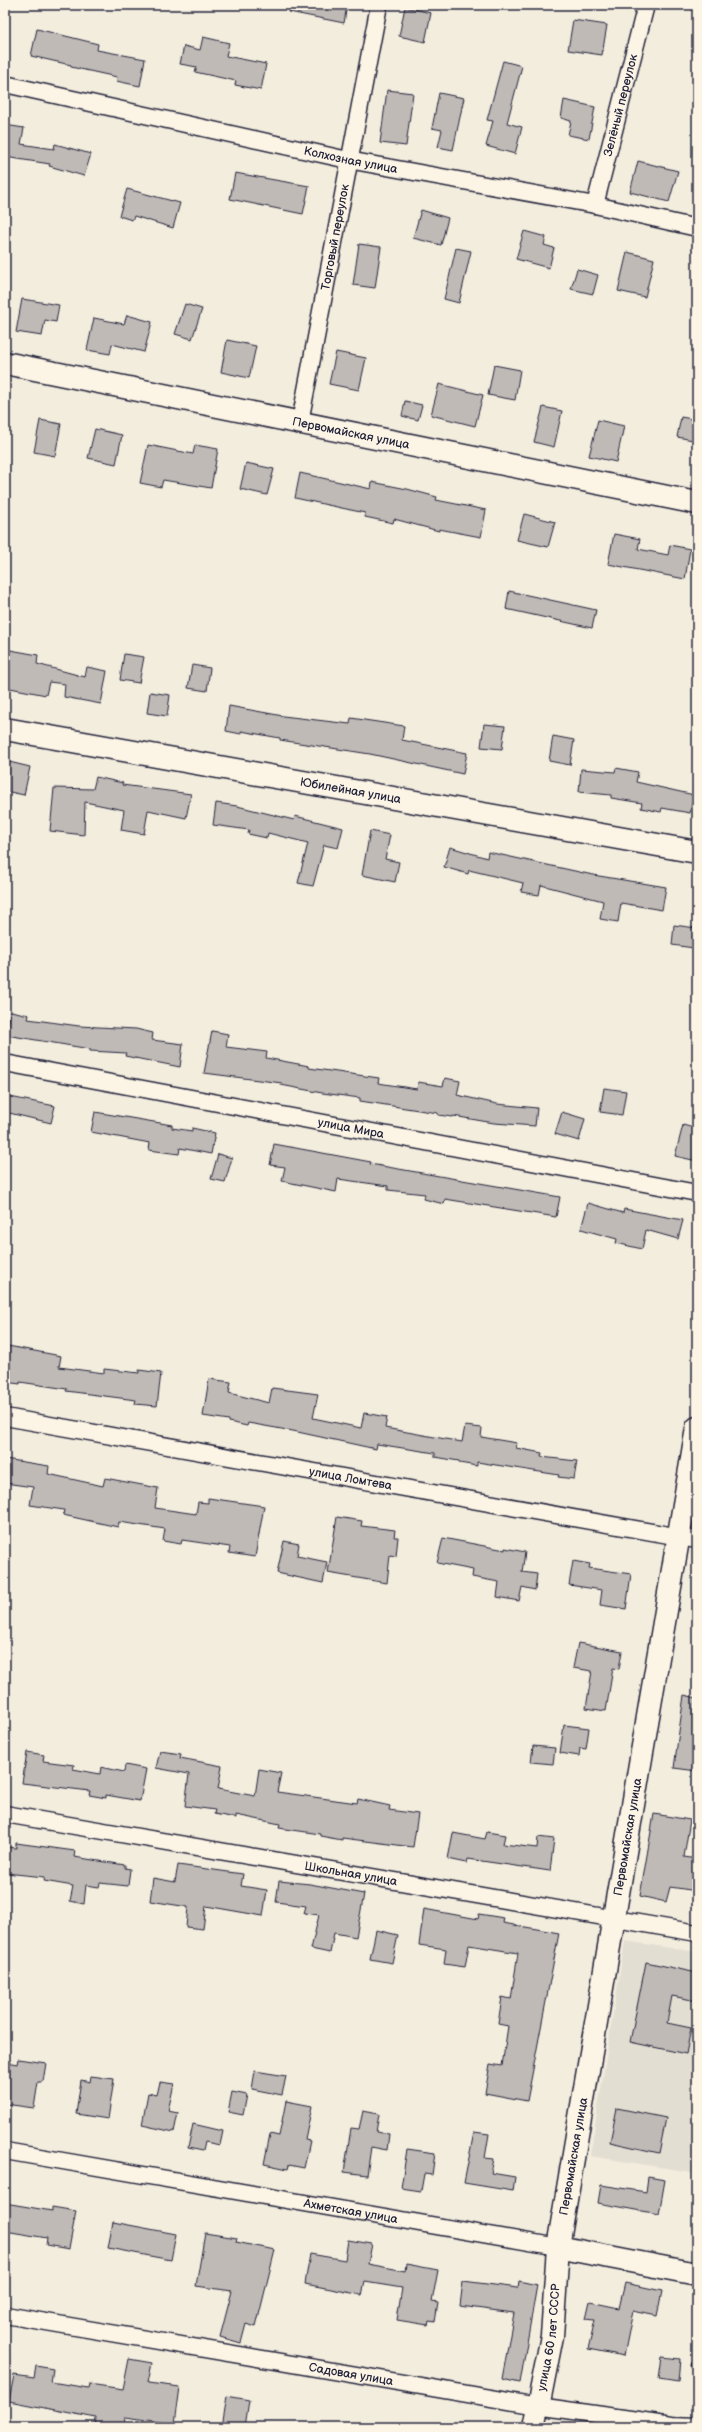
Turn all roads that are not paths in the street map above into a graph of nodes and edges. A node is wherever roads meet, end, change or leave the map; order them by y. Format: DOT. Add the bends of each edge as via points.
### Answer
graph roads {
  1 [pos="379,5"];
  2 [pos="646,5"];
  3 [pos="5,84"];
  4 [pos="348,160"];
  5 [pos="595,205"];
  6 [pos="697,228"];
  7 [pos="5,363"];
  8 [pos="300,422"];
  9 [pos="697,503"];
  10 [pos="5,729"];
  11 [pos="697,852"];
  12 [pos="5,1063"];
  13 [pos="697,1193"];
  14 [pos="5,1417"];
  15 [pos="697,1428"];
  16 [pos="688,1538"];
  17 [pos="5,1814"];
  18 [pos="615,1919"];
  19 [pos="697,1933"];
  20 [pos="5,2151"];
  21 [pos="558,2247"];
  22 [pos="697,2274"];
  23 [pos="5,2315"];
  24 [pos="536,2417"];
  25 [pos="697,2426"];
  1 -- 4 [label="street, Торговый переулок"];
  2 -- 5 [label="street, Зелёный переулок"];
  3 -- 4 [label="street, Колхозная улица"];
  4 -- 5 [label="street, Колхозная улица"];
  4 -- 8 [label="street, Торговый переулок"];
  5 -- 6 [label="street, Колхозная улица"];
  7 -- 8 [label="street, Первомайская улица"];
  8 -- 9 [label="street, Первомайская улица"];
  10 -- 11 [label="street, Юбилейная улица"];
  12 -- 13 [label="street, улица Мира"];
  14 -- 16 [label="street, улица Ломтева"];
  15 -- 16 [label="street, Первомайская улица"];
  16 -- 18 [label="street, Первомайская улица"];
  17 -- 18 [label="street, Школьная улица"];
  18 -- 19 [label="street, Школьная улица"];
  18 -- 21 [label="street, Первомайская улица"];
  20 -- 21 [label="street, Ахметская улица"];
  21 -- 22 [label="street, Ахметская улица"];
  21 -- 24 [label="street, улица 60 лет СССР" via="552,2336"];
  23 -- 24 [label="street, Садовая улица"];
  24 -- 25 [label="street, Садовая улица"];
}
